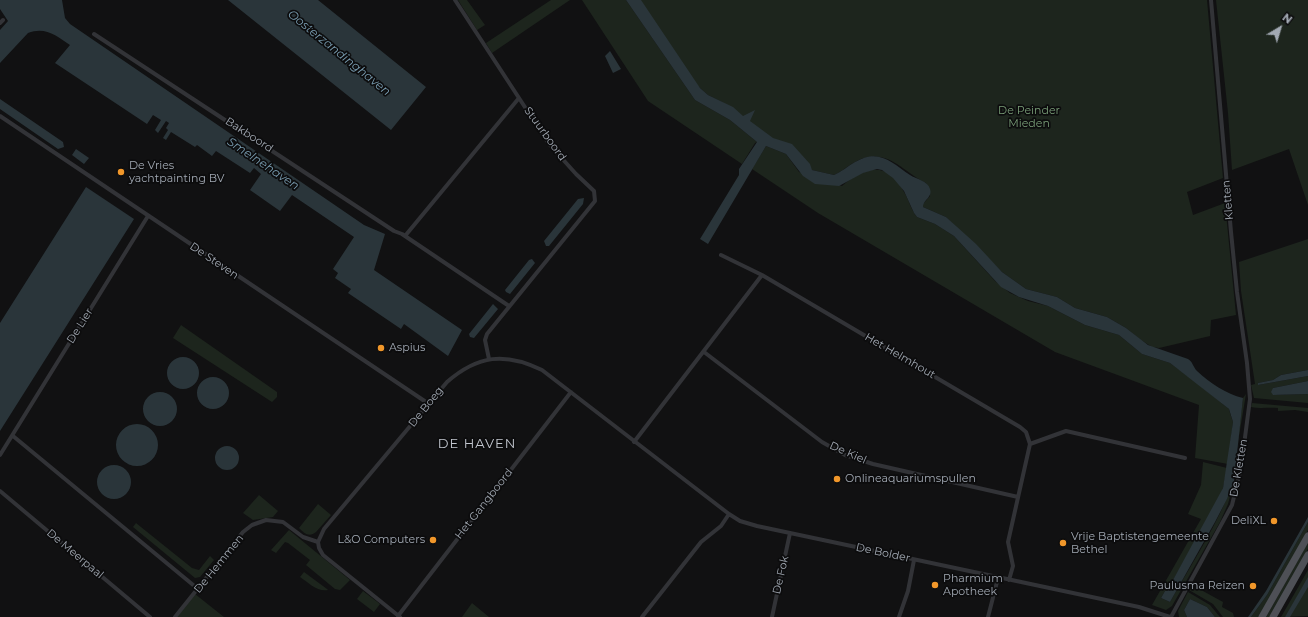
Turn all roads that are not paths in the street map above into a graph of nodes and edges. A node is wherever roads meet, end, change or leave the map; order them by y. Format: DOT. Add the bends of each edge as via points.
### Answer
graph roads {
  1 [pos="455,0"];
  2 [pos="1211,0"];
  3 [pos="94,34"];
  4 [pos="519,98"];
  5 [pos="0,116"];
  6 [pos="148,216"];
  7 [pos="405,236"];
  8 [pos="721,255"];
  9 [pos="762,275"];
  10 [pos="509,306"];
  11 [pos="704,352"];
  12 [pos="490,359"];
  13 [pos="571,392"];
  14 [pos="1250,400"];
  15 [pos="429,404"];
  16 [pos="13,436"];
  17 [pos="634,442"];
  18 [pos="1030,444"];
  19 [pos="0,455"];
  20 [pos="1185,458"];
  21 [pos="0,491"];
  22 [pos="1018,497"];
  23 [pos="729,514"];
  24 [pos="790,533"];
  25 [pos="1308,536"];
  26 [pos="318,542"];
  27 [pos="1308,555"];
  28 [pos="914,560"];
  29 [pos="998,578"];
  30 [pos="1009,580"];
  31 [pos="198,589"];
  32 [pos="399,616"];
  33 [pos="150,617"];
  34 [pos="175,617"];
  35 [pos="642,617"];
  36 [pos="772,617"];
  37 [pos="899,617"];
  38 [pos="988,617"];
  39 [pos="1171,617"];
  40 [pos="1262,617"];
  41 [pos="1273,617"];
  1 -- 4 [label="street, Stuurboord"];
  2 -- 14 [label="street, Kletten" via="1235,277"];
  3 -- 7 [label="street, Bakboord"];
  4 -- 7 [label="street"];
  4 -- 10 [label="street, Stuurboord" via="549,144 594,191 595,200"];
  5 -- 6 [label="street, De Steven"];
  6 -- 15 [label="street, De Steven"];
  6 -- 16 [label="street, De Lier"];
  7 -- 10 [label="street, Bakboord"];
  8 -- 9 [label="street, Het Helmhout"];
  9 -- 11 [label="street"];
  9 -- 18 [label="street, Het Helmhout" via="1020,427 1026,432"];
  10 -- 12 [label="street, Stuurboord" via="485,340"];
  11 -- 17 [label="street"];
  11 -- 22 [label="street, De Kiel" via="822,442 845,454 873,464"];
  12 -- 13 [label="street, De Boeg" via="507,358 525,362 542,370"];
  12 -- 15 [label="street, De Boeg" via="459,372"];
  13 -- 17 [label="street"];
  13 -- 32 [label="street, Het Gangboord"];
  14 -- 39 [label="street, De Kletten" via="1232,505"];
  15 -- 26 [label="street, De Boeg" via="324,529"];
  16 -- 19 [label="street, De Lier"];
  16 -- 31 [label="street"];
  17 -- 23 [label="street"];
  18 -- 20 [label="street" via="1066,431"];
  18 -- 22 [label="street"];
  21 -- 33 [label="street, De Meerpaal"];
  22 -- 30 [label="street" via="1008,542 1012,566"];
  23 -- 24 [label="street, De Bolder" via="740,521"];
  23 -- 35 [label="street" via="721,526 701,542"];
  24 -- 28 [label="street, De Bolder"];
  24 -- 36 [label="street, De Fok"];
  25 -- 40 [label="main road"];
  26 -- 31 [label="street, De Hemmen" via="303,537 283,522 266,520 252,525 243,532"];
  26 -- 32 [label="street" via="323,554"];
  27 -- 41 [label="main road"];
  28 -- 29 [label="street, De Bolder"];
  28 -- 37 [label="street" via="908,591"];
  29 -- 30 [label="street, De Bolder"];
  29 -- 38 [label="street"];
  30 -- 39 [label="street, De Bolder" via="1139,607"];
  31 -- 34 [label="street, De Hemmen"];
}
